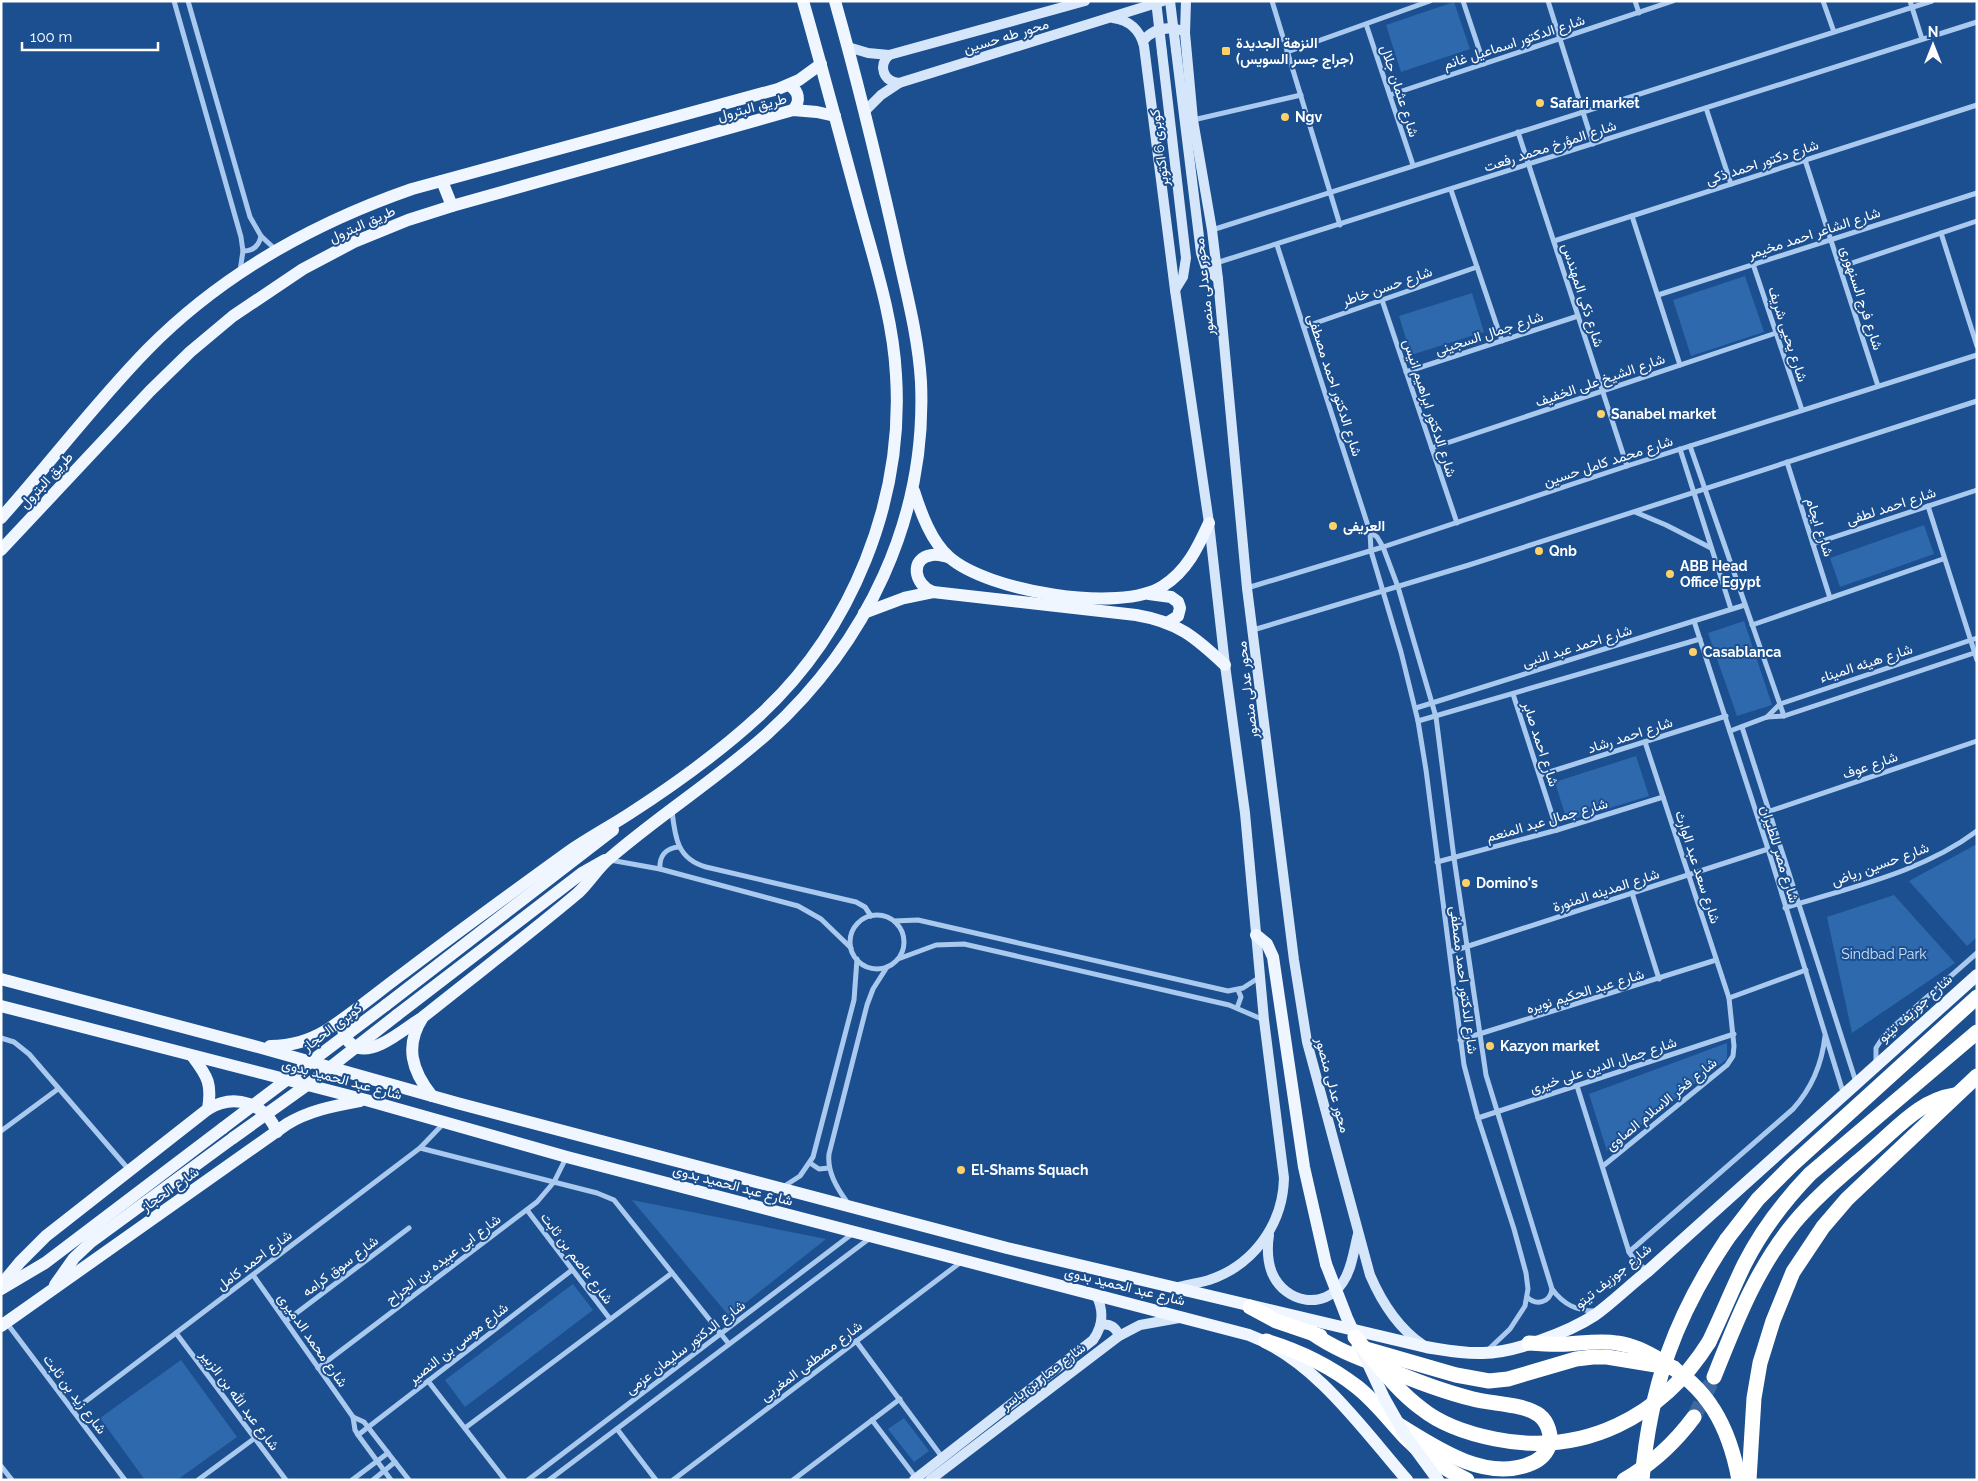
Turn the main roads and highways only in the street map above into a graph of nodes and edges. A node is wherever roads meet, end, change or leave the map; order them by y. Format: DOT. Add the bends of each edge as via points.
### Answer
graph roads {
  1 [pos="803,1"];
  2 [pos="834,1"];
  3 [pos="1085,1"];
  4 [pos="1156,1"];
  5 [pos="1162,1"];
  6 [pos="1170,1"];
  7 [pos="1186,1"];
  8 [pos="1113,18"];
  9 [pos="1185,33"];
  10 [pos="1143,41"];
  11 [pos="848,48"];
  12 [pos="889,55"];
  13 [pos="821,64"];
  14 [pos="899,83"];
  15 [pos="789,85"];
  16 [pos="793,110"];
  17 [pos="865,112"];
  18 [pos="835,116"];
  19 [pos="442,181"];
  20 [pos="452,206"];
  21 [pos="1218,279"];
  22 [pos="1175,290"];
  23 [pos="913,490"];
  24 [pos="1,518"];
  25 [pos="1209,523"];
  26 [pos="1,550"];
  27 [pos="948,557"];
  28 [pos="933,592"];
  29 [pos="1149,594"];
  30 [pos="864,613"];
  31 [pos="1167,623"];
  32 [pos="1225,665"];
  33 [pos="627,815"];
  34 [pos="607,860"];
  35 [pos="1256,935"];
  36 [pos="1977,975"];
  37 [pos="1,979"];
  38 [pos="1977,998"];
  39 [pos="1,1006"];
  40 [pos="422,1017"];
  41 [pos="344,1018"];
  42 [pos="1977,1032"];
  43 [pos="258,1046"];
  44 [pos="193,1057"];
  45 [pos="1977,1076"];
  46 [pos="1956,1095"];
  47 [pos="432,1096"];
  48 [pos="366,1100"];
  49 [pos="208,1109"];
  50 [pos="277,1132"];
  51 [pos="1358,1231"];
  52 [pos="1269,1234"];
  53 [pos="1,1285"];
  54 [pos="1175,1288"];
  55 [pos="1,1289"];
  56 [pos="53,1290"];
  57 [pos="1096,1295"];
  58 [pos="1250,1307"];
  59 [pos="1184,1317"];
  60 [pos="4,1324"];
  61 [pos="1101,1325"];
  62 [pos="1312,1333"];
  63 [pos="1118,1336"];
  64 [pos="1355,1337"];
  65 [pos="1266,1342"];
  66 [pos="1529,1343"];
  67 [pos="1426,1347"];
  68 [pos="1674,1368"];
  69 [pos="1714,1377"];
  70 [pos="1694,1417"];
  71 [pos="1391,1420"];
  72 [pos="915,1479"];
  73 [pos="930,1480"];
  74 [pos="1407,1480"];
  75 [pos="1438,1480"];
  76 [pos="1467,1480"];
  77 [pos="1624,1480"];
  78 [pos="1642,1480"];
  79 [pos="1739,1480"];
  80 [pos="1749,1480"];
  1 -- 13 [label="main road"];
  2 -- 11 [label="main road"];
  3 -- 12 [label="main road, محور طه حسين"];
  4 -- 22 [label="main road, كوبرى 6 اكتوبر, bridge" via="1186,258 1183,278"];
  5 -- 8 [label="main road, محور طه حسين"];
  6 -- 21 [label="main road, كوبرى 6 اكتوبر, bridge" via="1201,253 1206,268"];
  7 -- 9 [label="main road, محور عدلى منصور"];
  8 -- 10 [label="main road" via="1129,23"];
  8 -- 14 [label="main road, محور طه حسين"];
  9 -- 10 [label="main road" via="1174,28 1162,28"];
  9 -- 21 [label="main road, محور عدلى منصور" via="1193,120"];
  10 -- 22 [label="main road, محور عدلى منصور"];
  11 -- 12 [label="main road, محور طه حسين"];
  11 -- 17 [label="main road"];
  12 -- 14 [label="main road" via="883,72 891,82"];
  13 -- 15 [label="main road, طريق البترول"];
  13 -- 18 [label="main road"];
  14 -- 17 [label="main road, محور طه حسين" via="880,95"];
  15 -- 16 [label="main road" via="798,96"];
  15 -- 19 [label="main road, طريق البترول"];
  16 -- 18 [label="main road, طريق البترول"];
  16 -- 20 [label="main road, طريق البترول"];
  17 -- 23 [label="main road" via="918,356 921,406"];
  18 -- 33 [label="main road" via="883,291 894,346 896,431 882,514 851,593 793,681 741,731"];
  19 -- 20 [label="main road"];
  19 -- 24 [label="main road, طريق البترول" via="358,209 305,234 239,274 189,311 150,347"];
  20 -- 26 [label="main road, طريق البترول" via="390,227 328,255 278,284 233,316 170,371"];
  21 -- 51 [label="main road, محور عدلى منصور" via="1247,588 1294,960 1316,1075"];
  22 -- 25 [label="main road, محور عدلى منصور"];
  23 -- 27 [label="main road" via="924,518"];
  23 -- 30 [label="main road" via="897,545"];
  25 -- 29 [label="main road" via="1186,566 1171,582"];
  25 -- 32 [label="main road, محور عدلى منصور"];
  27 -- 28 [label="main road" via="930,555 918,564 917,578 926,590"];
  27 -- 29 [label="main road" via="984,577 1042,593 1096,598"];
  28 -- 30 [label="main road" via="904,598"];
  28 -- 31 [label="main road" via="1136,615"];
  29 -- 31 [label="main road" via="1170,597 1178,602 1178,616"];
  30 -- 34 [label="main road" via="833,662 784,717 747,751"];
  31 -- 32 [label="main road" via="1192,636"];
  32 -- 35 [label="main road, محور عدلى منصور" via="1245,813"];
  33 -- 41 [label="main road" via="566,853"];
  33 -- 55 [label="main road, كوبرى الحجاز, bridge" via="599,842 386,1005 53,1257"];
  34 -- 40 [label="main road" via="579,892"];
  34 -- 56 [label="main road, bridge" via="578,876 314,1080 91,1242 74,1258"];
  35 -- 52 [label="main road, محور عدلى منصور" via="1284,1178 1280,1209"];
  35 -- 64 [label="main road, bridge" via="1268,944 1273,957 1304,1167 1326,1264"];
  36 -- 66 [label="main road, شارع جوزيف تيتو" via="1602,1310 1566,1331"];
  37 -- 43 [label="main road, شارع عبد الحميد بدوى"];
  38 -- 78 [label="highway, bridge" via="1792,1166 1758,1199 1727,1239 1704,1274 1665,1357 1653,1400"];
  39 -- 44 [label="main road, شارع عبد الحميد بدوى"];
  40 -- 41 [label="main road" via="376,1047 365,1049 347,1039 343,1030"];
  40 -- 47 [label="main road" via="413,1036 412,1055 417,1073"];
  41 -- 43 [label="main road" via="306,1041"];
  42 -- 64 [label="highway, bridge" via="1797,1188 1754,1248 1699,1359 1677,1384 1627,1422 1586,1438 1551,1442 1519,1443 1485,1438 1422,1410 1391,1382"];
  43 -- 47 [label="main road, شارع عبد الحميد بدوى"];
  44 -- 48 [label="main road, شارع عبد الحميد بدوى"];
  44 -- 49 [label="main road" via="208,1078"];
  45 -- 46 [label="highway"];
  46 -- 69 [label="highway" via="1937,1099 1920,1108 1794,1222 1745,1299"];
  46 -- 80 [label="highway" via="1847,1199 1823,1227 1793,1272 1772,1321 1760,1363 1754,1398"];
  47 -- 54 [label="main road, شارع عبد الحميد بدوى" via="1007,1248"];
  48 -- 50 [label="main road, شارع الحجاز" via="311,1112"];
  48 -- 57 [label="main road, شارع عبد الحميد بدوى"];
  49 -- 50 [label="main road" via="232,1100 248,1103 269,1117"];
  49 -- 53 [label="main road" via="46,1236"];
  50 -- 56 [label="main road, شارع الحجاز"];
  51 -- 52 [label="main road" via="1343,1282 1332,1293 1312,1300 1293,1297 1276,1280 1268,1257"];
  51 -- 67 [label="main road, محور عدلى منصور" via="1380,1297 1403,1328"];
  52 -- 54 [label="main road, محور عدلى منصور" via="1250,1256 1229,1271 1209,1280"];
  54 -- 58 [label="main road, شارع جوزيف تيتو"];
  56 -- 60 [label="main road, شارع الحجاز"];
  57 -- 59 [label="main road, شارع عبد الحميد بدوى"];
  57 -- 61 [label="main road" via="1101,1309"];
  58 -- 62 [label="highway" via="1276,1321"];
  58 -- 67 [label="main road, شارع جوزيف تيتو"];
  59 -- 63 [label="main road, شارع عمار بن ياسر" via="1140,1325"];
  59 -- 65 [label="main road, شارع عبد الحميد بدوى"];
  61 -- 63 [label="main road" via="1112,1326"];
  61 -- 72 [label="main road, شارع عمار بن ياسر" via="1093,1340"];
  62 -- 68 [label="highway" via="1472,1379 1508,1379 1593,1357"];
  62 -- 71 [label="highway" via="1339,1350 1425,1384 1474,1400 1532,1411 1546,1423 1550,1440 1539,1460 1524,1467 1497,1470 1455,1457"];
  63 -- 73 [label="main road, شارع عمار بن ياسر"];
  64 -- 75 [label="main road, bridge" via="1391,1412"];
  65 -- 71 [label="highway" via="1300,1353 1341,1375"];
  65 -- 74 [label="main road, شارع عبد الحميد بدوى" via="1324,1385"];
  66 -- 67 [label="main road, شارع جوزيف تيتو" via="1484,1353"];
  66 -- 68 [label="highway" via="1617,1343 1642,1350"];
  68 -- 79 [label="highway" via="1708,1400 1720,1420"];
  70 -- 77 [label="highway" via="1668,1448"];
  71 -- 76 [label="highway" via="1405,1438 1428,1457"];
}
